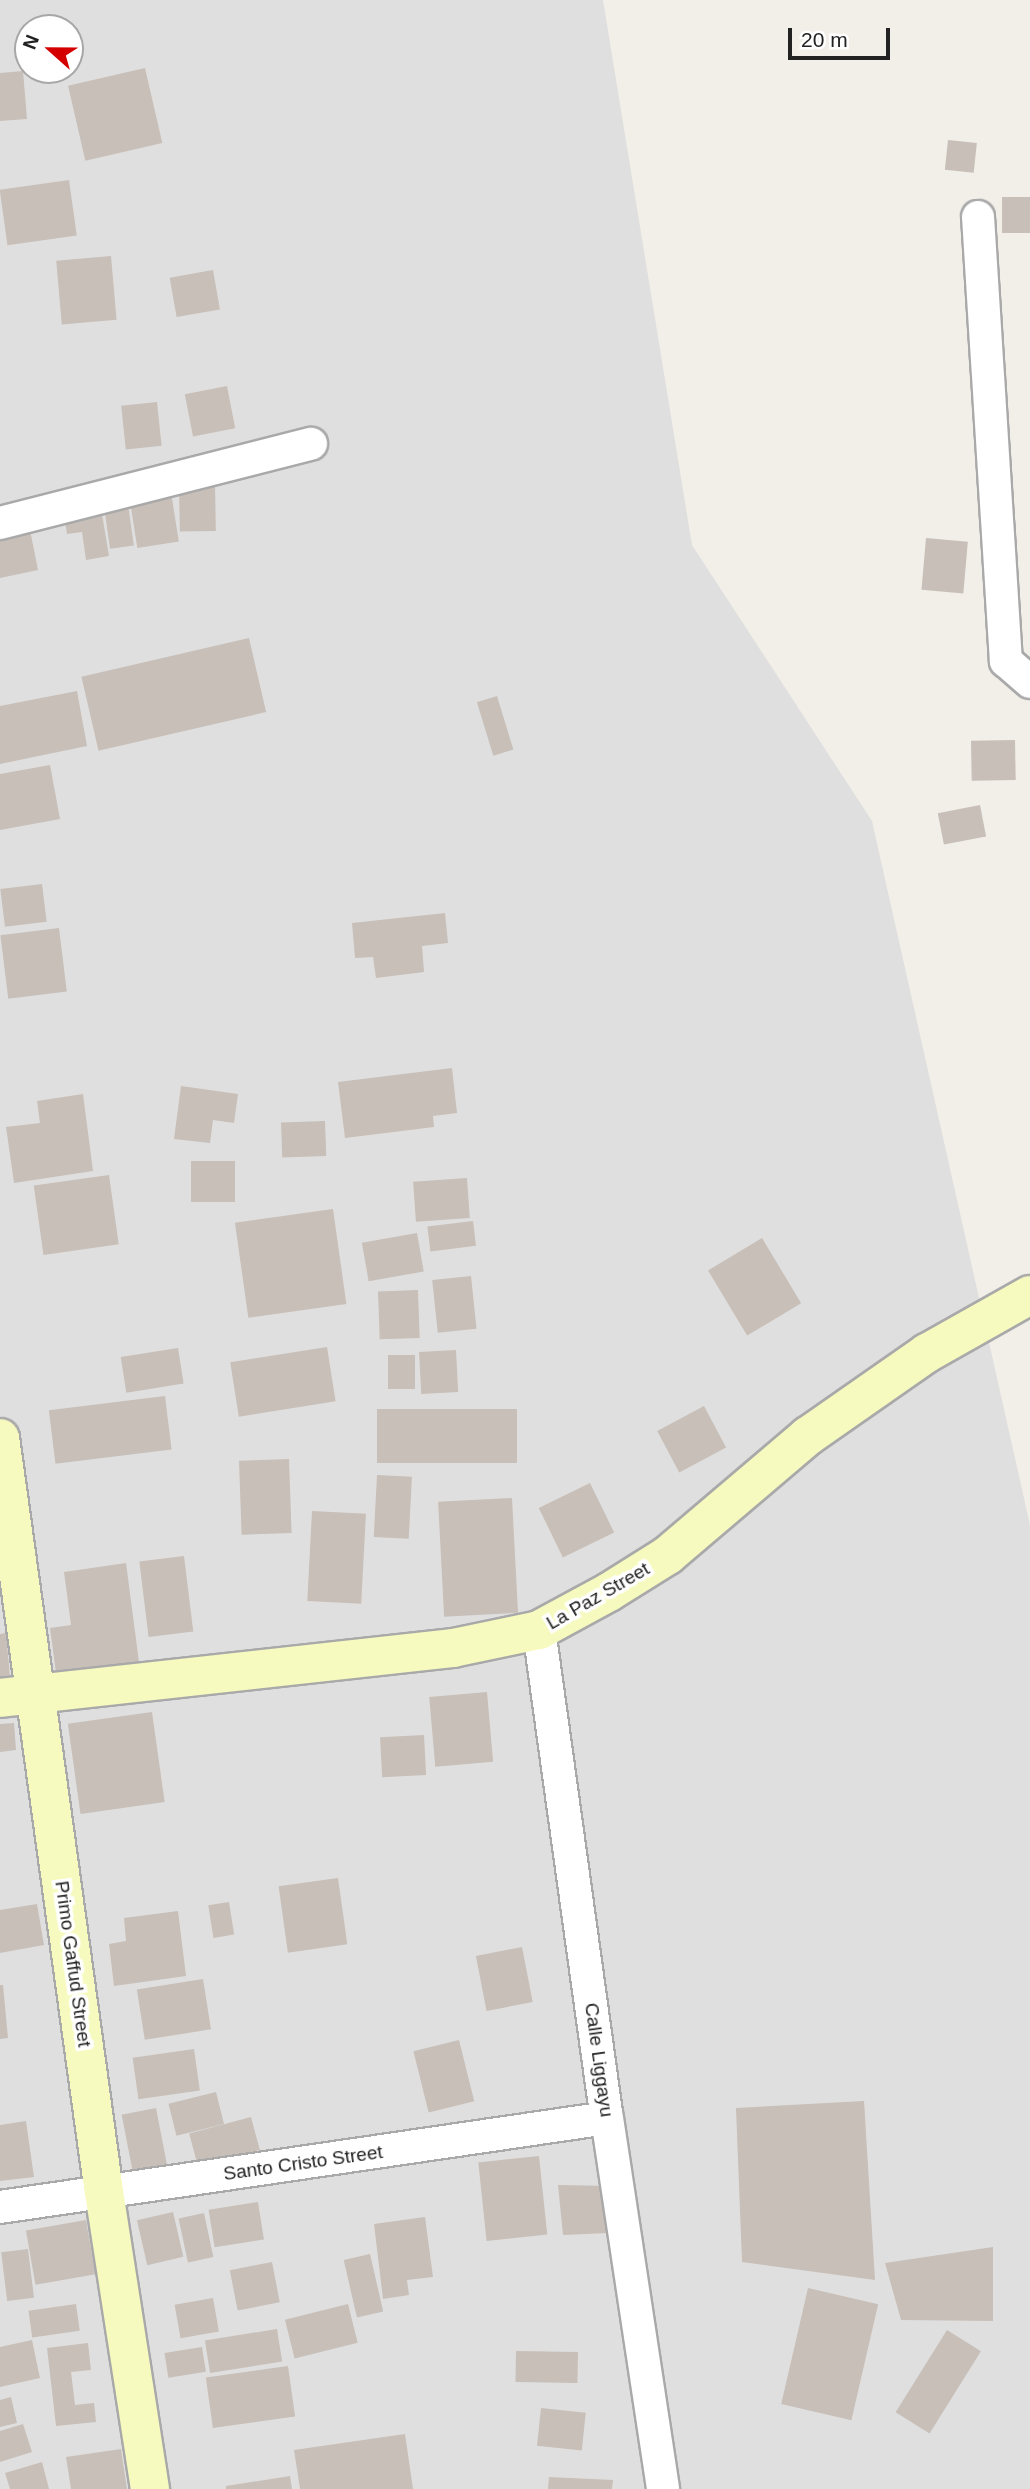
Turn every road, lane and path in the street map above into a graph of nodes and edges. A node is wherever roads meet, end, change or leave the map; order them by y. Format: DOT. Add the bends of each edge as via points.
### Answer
graph roads {
  1 [pos="978,217"];
  2 [pos="311,444"];
  3 [pos="0,523"];
  4 [pos="1030,682"];
  5 [pos="1030,1295"];
  6 [pos="0,1438"];
  7 [pos="539,1630"];
  8 [pos="17,1696"];
  9 [pos="607,2118"];
  10 [pos="104,2192"];
  11 [pos="0,2207"];
  12 [pos="150,2489"];
  13 [pos="663,2489"];
  1 -- 4 [label="street" via="1006,661"];
  2 -- 3 [label="street"];
  5 -- 7 [label="street, La Paz Street" via="927,1353 808,1436 668,1555"];
  6 -- 8 [label="street, Primo Gaffud Street"];
  7 -- 8 [label="street, La Paz Street" via="453,1648"];
  7 -- 9 [label="street, Calle Liggayu"];
  8 -- 10 [label="street, Primo Gaffud Street"];
  9 -- 10 [label="street, Santo Cristo Street"];
  9 -- 13 [label="street, Calle Liggayu"];
  10 -- 11 [label="street, Santo Cristo Street"];
  10 -- 12 [label="street, Primo Gaffud Street"];
}
